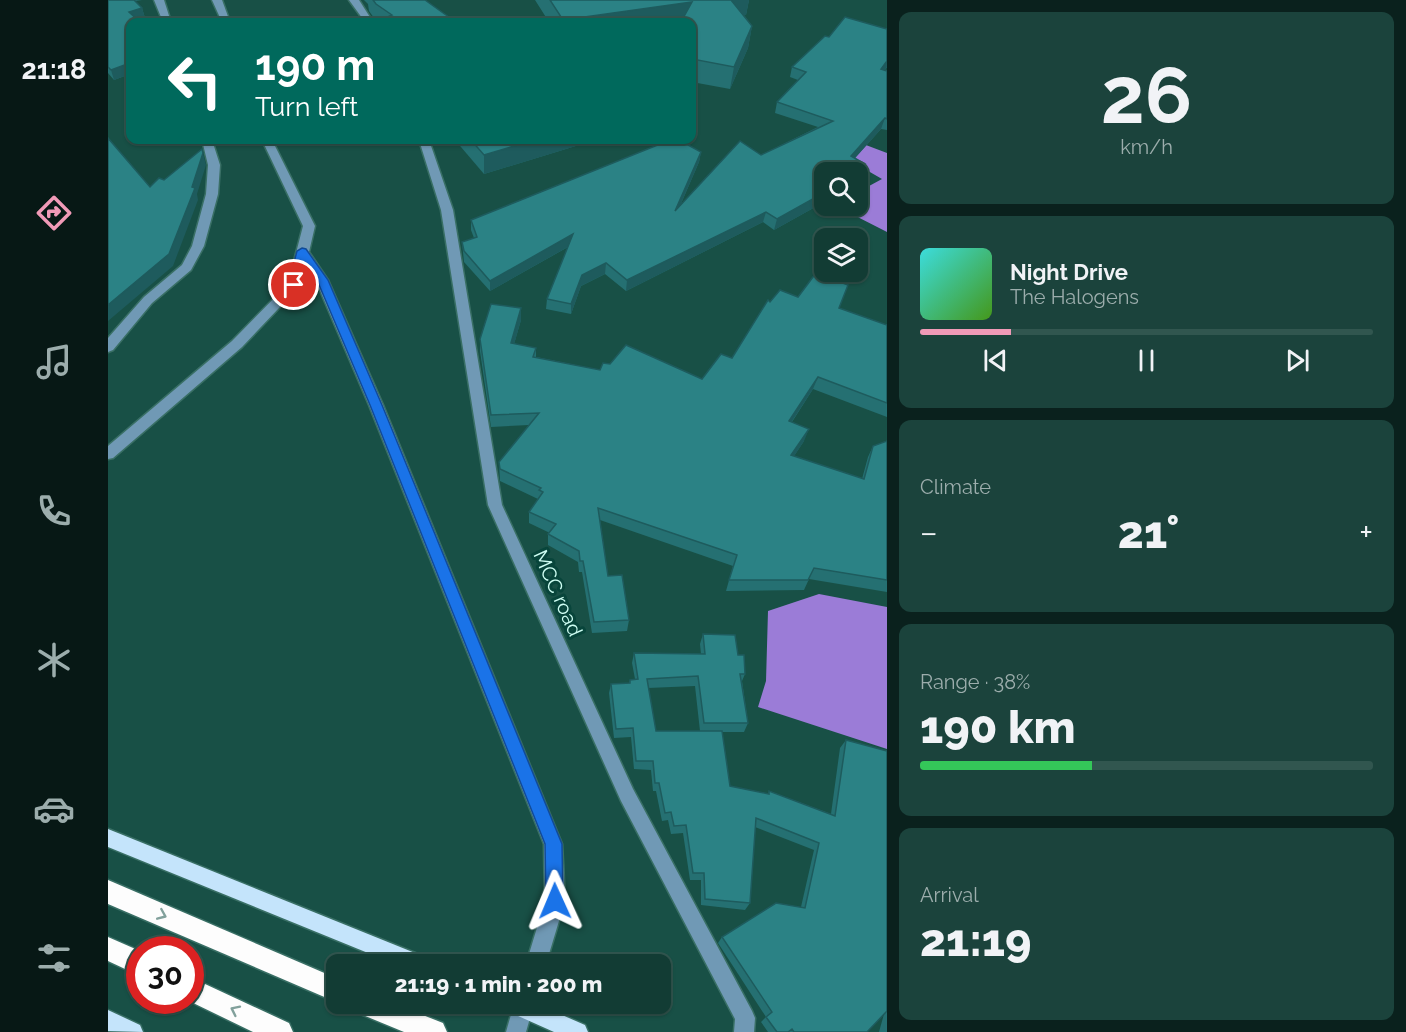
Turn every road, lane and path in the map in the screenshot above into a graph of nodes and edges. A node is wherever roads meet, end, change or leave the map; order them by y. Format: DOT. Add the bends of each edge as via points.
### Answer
graph roads {
  1 [pos="159,0"];
  2 [pos="217,0"];
  3 [pos="354,0"];
  4 [pos="166,18"];
  5 [pos="224,18"];
  6 [pos="366,18"];
  7 [pos="208,144"];
  8 [pos="269,144"];
  9 [pos="425,144"];
  10 [pos="302,251"];
  11 [pos="108,347"];
  12 [pos="108,454"];
  13 [pos="108,837"];
  14 [pos="108,892"];
  15 [pos="108,949"];
  16 [pos="394,954"];
  17 [pos="539,954"];
  18 [pos="126,957"];
  19 [pos="326,986"];
  20 [pos="204,996"];
  21 [pos="391,1014"];
  22 [pos="519,1014"];
  23 [pos="539,1014"];
  24 [pos="108,1020"];
  25 [pos="133,1032"];
  26 [pos="279,1032"];
  27 [pos="434,1032"];
  28 [pos="516,1032"];
  29 [pos="578,1032"];
  30 [pos="744,1032"];
  1 -- 4 [label="street"];
  2 -- 5 [label="street"];
  3 -- 6 [label="street"];
  7 -- 11 [label="street" via="214,165 213,184 198,246 187,267 148,300"];
  8 -- 10 [label="street" via="309,226"];
  9 -- 30 [label="street, MCC road" via="447,210 495,505 627,795 745,1018"];
  10 -- 12 [label="street" via="294,285 237,344"];
  10 -- 17 [label="street" via="322,280 376,405 554,844 555,901"];
  13 -- 16 [label="main road"];
  14 -- 19 [label="highway, one-way"];
  15 -- 18 [label="highway"];
  26 -- 20 [label="highway, one-way"];
  21 -- 27 [label="highway"];
  22 -- 28 [label="street"];
  23 -- 29 [label="main road"];
  24 -- 25 [label="main road"];
}
